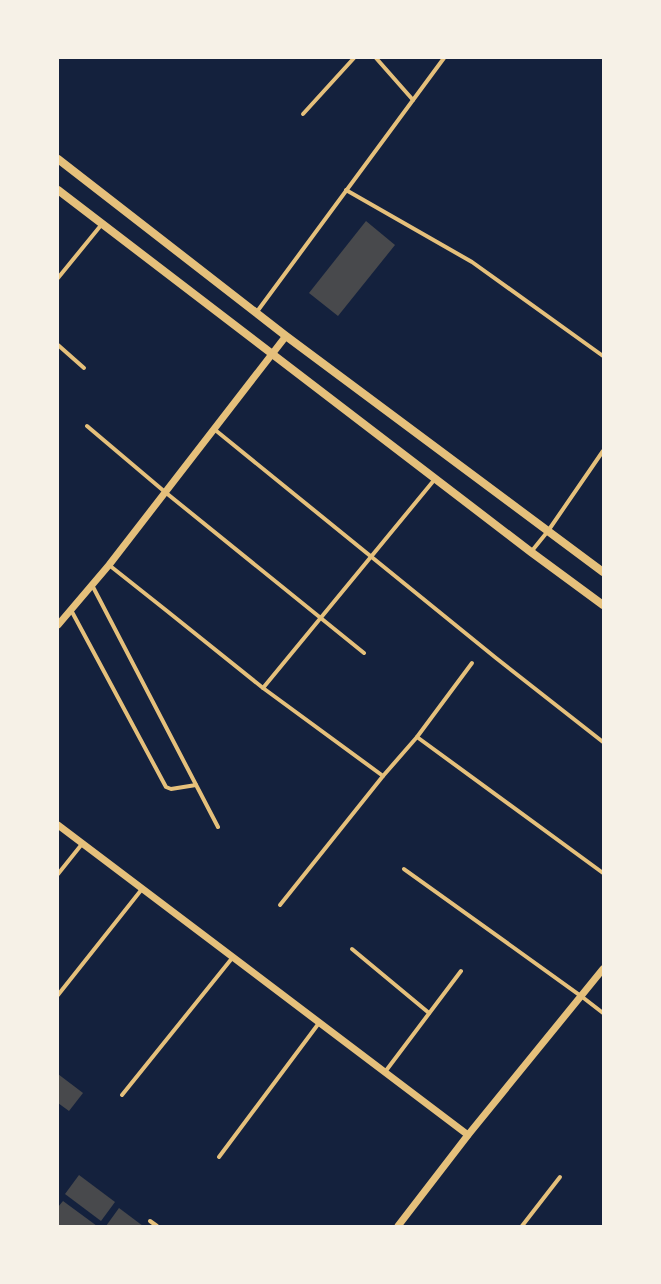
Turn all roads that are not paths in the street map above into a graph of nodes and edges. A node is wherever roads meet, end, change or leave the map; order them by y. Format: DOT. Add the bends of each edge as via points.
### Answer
graph roads {
  1 [pos="354,58"];
  2 [pos="376,58"];
  3 [pos="444,58"];
  4 [pos="414,100"];
  5 [pos="303,114"];
  6 [pos="58,159"];
  7 [pos="58,190"];
  8 [pos="346,190"];
  9 [pos="102,224"];
  10 [pos="58,278"];
  11 [pos="256,313"];
  12 [pos="286,336"];
  13 [pos="58,344"];
  14 [pos="272,354"];
  15 [pos="603,356"];
  16 [pos="84,368"];
  17 [pos="87,426"];
  18 [pos="214,429"];
  19 [pos="603,451"];
  20 [pos="435,479"];
  21 [pos="165,492"];
  22 [pos="548,531"];
  23 [pos="531,552"];
  24 [pos="372,557"];
  25 [pos="109,565"];
  26 [pos="603,572"];
  27 [pos="92,585"];
  28 [pos="603,605"];
  29 [pos="71,610"];
  30 [pos="321,619"];
  31 [pos="58,625"];
  32 [pos="364,653"];
  33 [pos="472,662"];
  34 [pos="263,688"];
  35 [pos="418,737"];
  36 [pos="603,742"];
  37 [pos="383,776"];
  38 [pos="196,784"];
  39 [pos="58,825"];
  40 [pos="218,827"];
  41 [pos="82,844"];
  42 [pos="404,869"];
  43 [pos="58,874"];
  44 [pos="603,874"];
  45 [pos="142,889"];
  46 [pos="280,905"];
  47 [pos="352,949"];
  48 [pos="233,957"];
  49 [pos="603,969"];
  50 [pos="461,971"];
  51 [pos="58,995"];
  52 [pos="581,996"];
  53 [pos="429,1013"];
  54 [pos="603,1013"];
  55 [pos="319,1022"];
  56 [pos="385,1072"];
  57 [pos="122,1095"];
  58 [pos="468,1135"];
  59 [pos="219,1156"];
  60 [pos="560,1177"];
  61 [pos="150,1221"];
  62 [pos="157,1226"];
  63 [pos="398,1226"];
  64 [pos="522,1226"];
  1 -- 5 [label="street"];
  2 -- 4 [label="street"];
  3 -- 4 [label="street"];
  4 -- 8 [label="street"];
  6 -- 11 [label="main road"];
  7 -- 9 [label="main road"];
  8 -- 11 [label="street"];
  8 -- 15 [label="street" via="472,262"];
  9 -- 10 [label="street"];
  9 -- 14 [label="main road"];
  11 -- 12 [label="main road"];
  12 -- 14 [label="street"];
  12 -- 22 [label="main road"];
  13 -- 16 [label="street"];
  14 -- 18 [label="street"];
  14 -- 20 [label="main road"];
  17 -- 21 [label="street"];
  18 -- 21 [label="street"];
  18 -- 24 [label="street"];
  19 -- 22 [label="street"];
  20 -- 23 [label="main road"];
  20 -- 24 [label="street"];
  21 -- 25 [label="street"];
  21 -- 30 [label="street"];
  22 -- 23 [label="street"];
  22 -- 26 [label="main road"];
  23 -- 28 [label="main road"];
  24 -- 30 [label="street"];
  24 -- 36 [label="street"];
  25 -- 27 [label="street"];
  25 -- 34 [label="street"];
  27 -- 29 [label="street"];
  27 -- 38 [label="street"];
  29 -- 31 [label="street"];
  29 -- 38 [label="street" via="166,787 171,789"];
  30 -- 32 [label="street"];
  30 -- 34 [label="street"];
  33 -- 35 [label="street"];
  34 -- 37 [label="street"];
  35 -- 37 [label="street"];
  35 -- 44 [label="street"];
  37 -- 46 [label="street"];
  38 -- 40 [label="street"];
  39 -- 41 [label="street"];
  41 -- 43 [label="street"];
  41 -- 45 [label="street"];
  42 -- 52 [label="street"];
  45 -- 48 [label="street"];
  45 -- 51 [label="street"];
  47 -- 53 [label="street"];
  48 -- 55 [label="street"];
  48 -- 57 [label="street"];
  49 -- 52 [label="street"];
  50 -- 53 [label="street"];
  52 -- 54 [label="street"];
  52 -- 58 [label="street"];
  53 -- 56 [label="street"];
  55 -- 56 [label="street"];
  55 -- 59 [label="street"];
  56 -- 58 [label="street"];
  58 -- 63 [label="street"];
  60 -- 64 [label="street"];
  61 -- 62 [label="street"];
}
